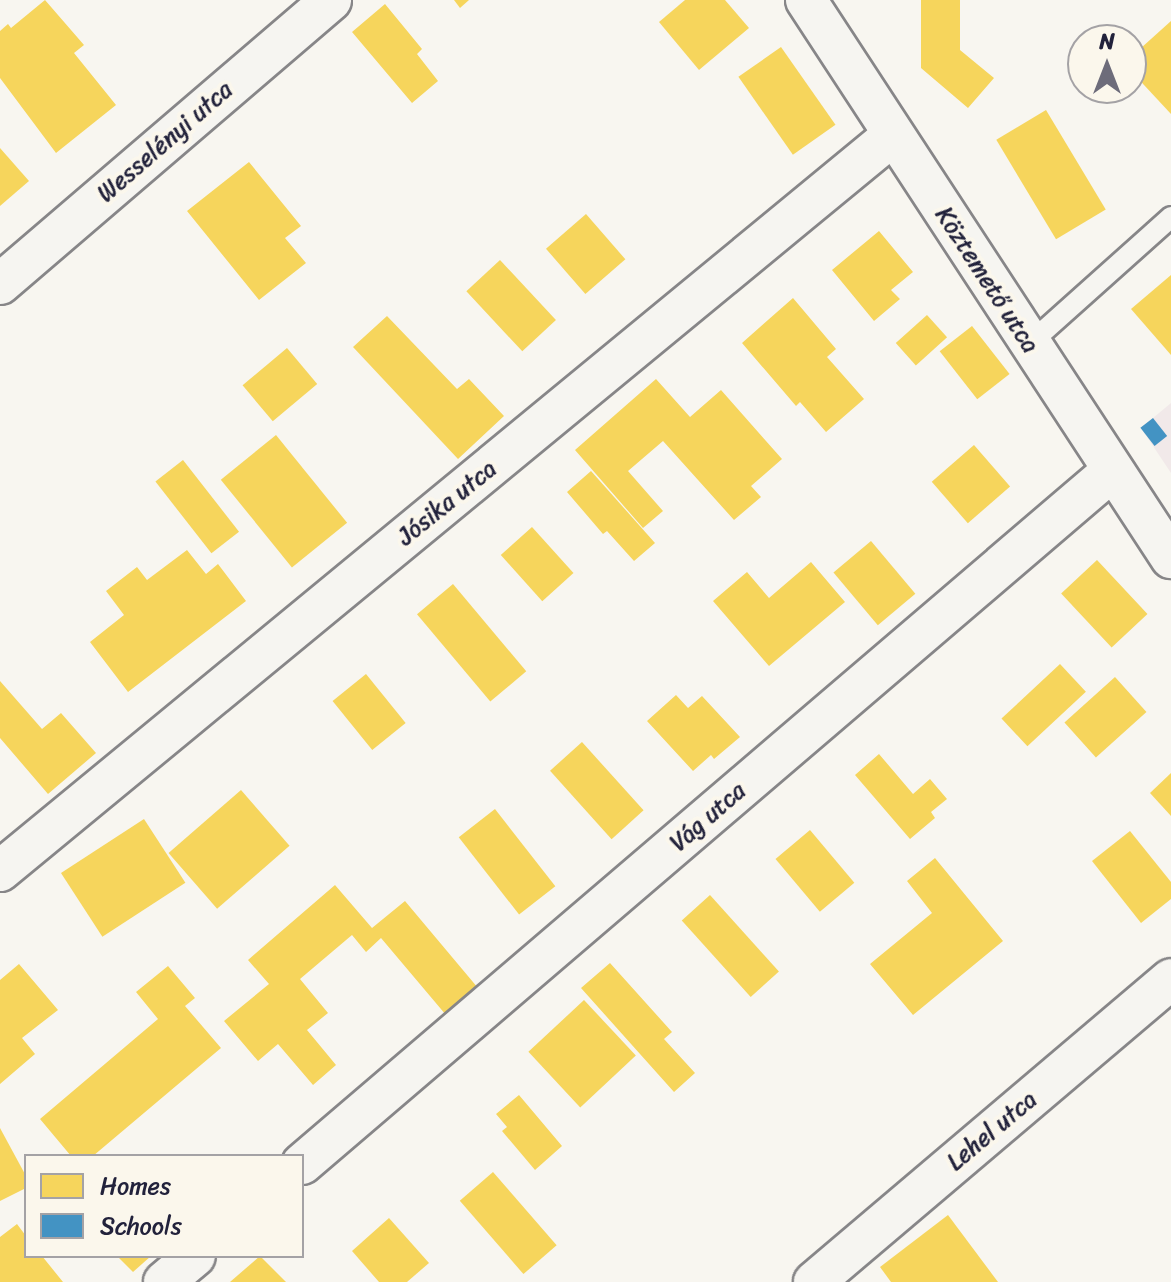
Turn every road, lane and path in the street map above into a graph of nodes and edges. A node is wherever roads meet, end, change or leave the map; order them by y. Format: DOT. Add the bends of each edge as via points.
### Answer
graph roads {
  1 [pos="331,0"];
  2 [pos="808,1"];
  3 [pos="893,135"];
  4 [pos="1171,217"];
  5 [pos="0,284"];
  6 [pos="1028,345"];
  7 [pos="1113,470"];
  8 [pos="1171,558"];
  9 [pos="0,871"];
  10 [pos="1171,979"];
  11 [pos="304,1162"];
  12 [pos="193,1258"];
  13 [pos="164,1282"];
  14 [pos="814,1282"];
  1 -- 5 [label="street, Wesselényi utca"];
  2 -- 3 [label="street, Köztemető utca"];
  3 -- 6 [label="street, Köztemető utca"];
  3 -- 9 [label="street, Jósika utca"];
  4 -- 6 [label="lane"];
  6 -- 7 [label="street, Köztemető utca"];
  7 -- 8 [label="street, Köztemető utca"];
  7 -- 11 [label="street, Vág utca"];
  10 -- 14 [label="street, Lehel utca"];
  12 -- 13 [label="street"];
}
